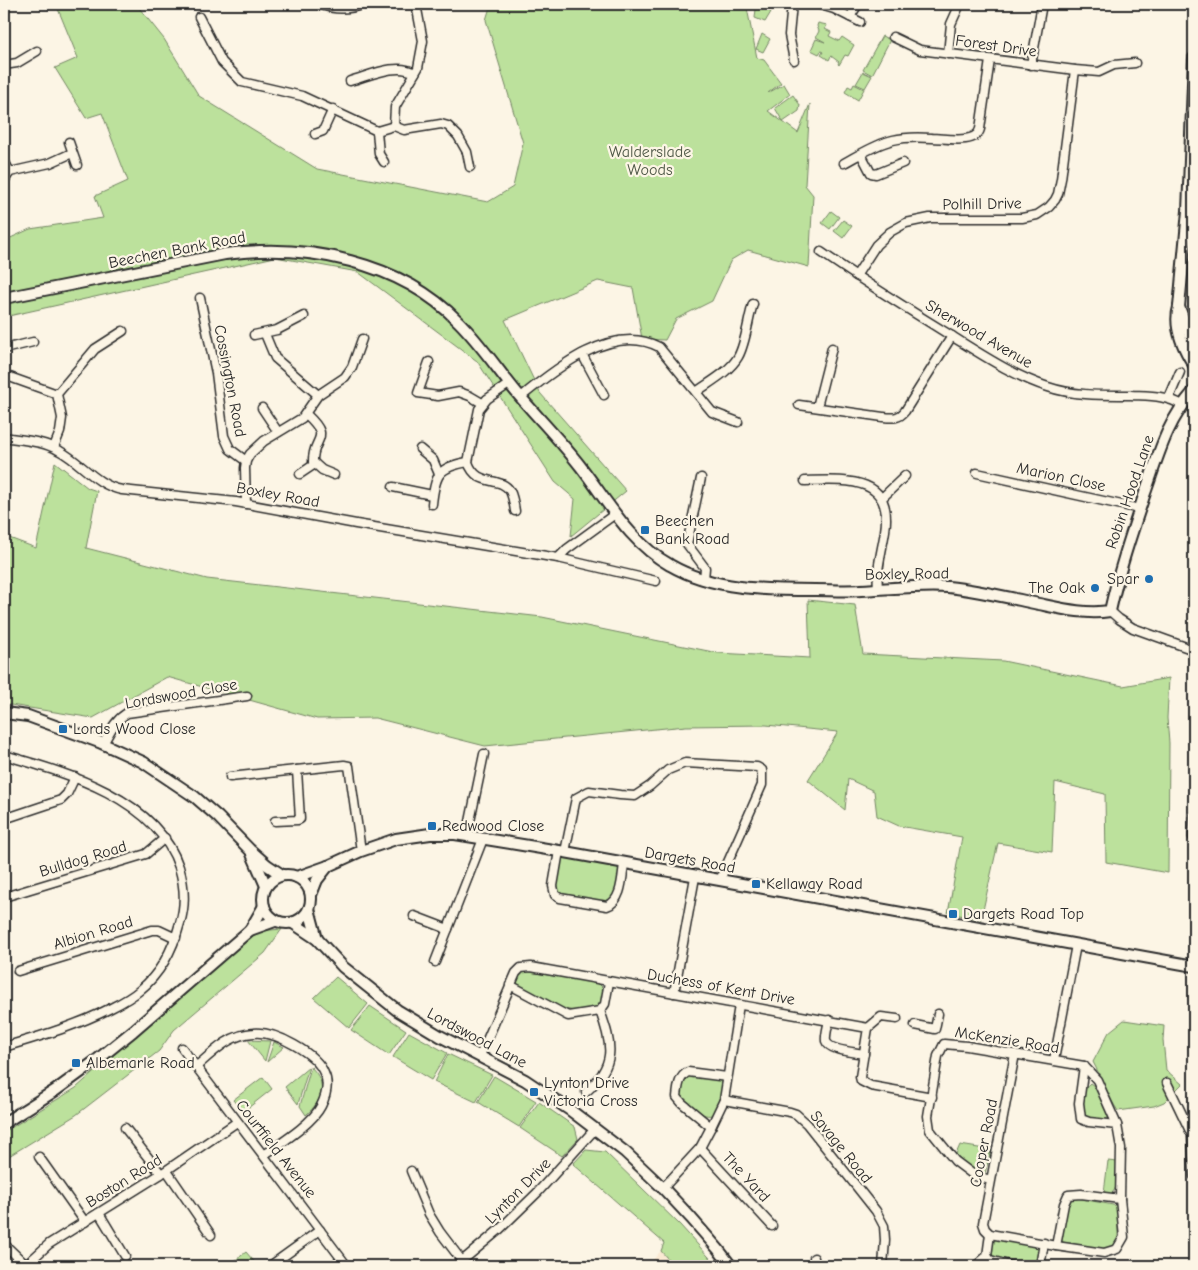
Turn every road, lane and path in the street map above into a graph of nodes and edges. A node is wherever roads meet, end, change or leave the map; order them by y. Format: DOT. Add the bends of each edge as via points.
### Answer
graph roads {
  1 [pos="319,4"];
  2 [pos="364,4"];
  3 [pos="416,4"];
  4 [pos="792,4"];
  5 [pos="816,4"];
  6 [pos="858,4"];
  7 [pos="960,4"];
  8 [pos="1042,4"];
  9 [pos="199,17"];
  10 [pos="850,17"];
  11 [pos="860,22"];
  12 [pos="893,37"];
  13 [pos="37,52"];
  14 [pos="948,54"];
  15 [pos="1194,58"];
  16 [pos="794,60"];
  17 [pos="990,60"];
  18 [pos="1135,63"];
  19 [pos="4,65"];
  20 [pos="1031,65"];
  21 [pos="1075,70"];
  22 [pos="415,73"];
  23 [pos="350,81"];
  24 [pos="333,109"];
  25 [pos="394,126"];
  26 [pos="377,131"];
  27 [pos="315,134"];
  28 [pos="70,142"];
  29 [pos="72,153"];
  30 [pos="861,154"];
  31 [pos="4,161"];
  32 [pos="384,162"];
  33 [pos="844,163"];
  34 [pos="903,163"];
  35 [pos="77,164"];
  36 [pos="470,167"];
  37 [pos="10,172"];
  38 [pos="4,181"];
  39 [pos="820,252"];
  40 [pos="856,276"];
  41 [pos="4,298"];
  42 [pos="200,298"];
  43 [pos="752,304"];
  44 [pos="1179,307"];
  45 [pos="304,316"];
  46 [pos="123,331"];
  47 [pos="265,334"];
  48 [pos="254,335"];
  49 [pos="952,336"];
  50 [pos="362,339"];
  51 [pos="33,342"];
  52 [pos="1194,346"];
  53 [pos="832,348"];
  54 [pos="4,349"];
  55 [pos="582,354"];
  56 [pos="429,362"];
  57 [pos="1194,365"];
  58 [pos="1180,372"];
  59 [pos="4,375"];
  60 [pos="509,384"];
  61 [pos="1194,391"];
  62 [pos="696,392"];
  63 [pos="57,394"];
  64 [pos="318,395"];
  65 [pos="604,395"];
  66 [pos="520,397"];
  67 [pos="1169,398"];
  68 [pos="482,403"];
  69 [pos="799,405"];
  70 [pos="1182,405"];
  71 [pos="817,407"];
  72 [pos="262,408"];
  73 [pos="306,414"];
  74 [pos="738,422"];
  75 [pos="278,432"];
  76 [pos="4,437"];
  77 [pos="54,447"];
  78 [pos="420,449"];
  79 [pos="246,461"];
  80 [pos="468,462"];
  81 [pos="315,464"];
  82 [pos="977,473"];
  83 [pos="300,474"];
  84 [pos="439,474"];
  85 [pos="334,475"];
  86 [pos="905,476"];
  87 [pos="702,478"];
  88 [pos="805,480"];
  89 [pos="393,487"];
  90 [pos="432,495"];
  91 [pos="882,498"];
  92 [pos="246,504"];
  93 [pos="432,504"];
  94 [pos="1140,509"];
  95 [pos="515,511"];
  96 [pos="615,514"];
  97 [pos="558,558"];
  98 [pos="704,579"];
  99 [pos="656,580"];
  100 [pos="878,589"];
  101 [pos="1110,610"];
  102 [pos="1194,650"];
  103 [pos="247,696"];
  104 [pos="4,713"];
  105 [pos="103,744"];
  106 [pos="484,754"];
  107 [pos="4,755"];
  108 [pos="297,770"];
  109 [pos="75,777"];
  110 [pos="230,777"];
  111 [pos="1194,816"];
  112 [pos="4,819"];
  113 [pos="275,821"];
  114 [pos="467,836"];
  115 [pos="165,838"];
  116 [pos="483,839"];
  117 [pos="1194,839"];
  118 [pos="250,850"];
  119 [pos="361,851"];
  120 [pos="562,852"];
  121 [pos="624,864"];
  122 [pos="328,866"];
  123 [pos="282,875"];
  124 [pos="297,876"];
  125 [pos="695,877"];
  126 [pos="720,880"];
  127 [pos="266,886"];
  128 [pos="311,895"];
  129 [pos="4,897"];
  130 [pos="264,906"];
  131 [pos="309,909"];
  132 [pos="414,916"];
  133 [pos="275,920"];
  134 [pos="293,923"];
  135 [pos="448,928"];
  136 [pos="250,930"];
  137 [pos="176,938"];
  138 [pos="317,939"];
  139 [pos="1076,945"];
  140 [pos="435,962"];
  141 [pos="1194,966"];
  142 [pos="18,971"];
  143 [pos="609,982"];
  144 [pos="510,985"];
  145 [pos="674,993"];
  146 [pos="740,1006"];
  147 [pos="600,1011"];
  148 [pos="938,1014"];
  149 [pos="897,1019"];
  150 [pos="828,1020"];
  151 [pos="915,1025"];
  152 [pos="868,1028"];
  153 [pos="935,1029"];
  154 [pos="944,1044"];
  155 [pos="4,1047"];
  156 [pos="182,1048"];
  157 [pos="864,1054"];
  158 [pos="1015,1054"];
  159 [pos="480,1056"];
  160 [pos="1054,1060"];
  161 [pos="1084,1066"];
  162 [pos="196,1067"];
  163 [pos="727,1077"];
  164 [pos="1167,1083"];
  165 [pos="586,1092"];
  166 [pos="932,1097"];
  167 [pos="724,1100"];
  168 [pos="237,1122"];
  169 [pos="4,1123"];
  170 [pos="1118,1126"];
  171 [pos="711,1127"];
  172 [pos="126,1128"];
  173 [pos="595,1129"];
  174 [pos="700,1148"];
  175 [pos="264,1155"];
  176 [pos="39,1157"];
  177 [pos="411,1171"];
  178 [pos="164,1172"];
  179 [pos="1194,1176"];
  180 [pos="991,1180"];
  181 [pos="663,1188"];
  182 [pos="1120,1199"];
  183 [pos="99,1213"];
  184 [pos="85,1222"];
  185 [pos="772,1226"];
  186 [pos="320,1230"];
  187 [pos="990,1234"];
  188 [pos="210,1235"];
  189 [pos="1044,1243"];
  190 [pos="4,1244"];
  191 [pos="1056,1246"];
  192 [pos="125,1256"];
  193 [pos="987,1256"];
  194 [pos="814,1258"];
  195 [pos="459,1264"];
  196 [pos="27,1266"];
  197 [pos="270,1266"];
  198 [pos="347,1266"];
  199 [pos="731,1266"];
  200 [pos="815,1266"];
  201 [pos="883,1266"];
  202 [pos="976,1266"];
  203 [pos="1012,1266"];
  204 [pos="1040,1266"];
  1 -- 2 [label="street" via="333,9 351,9"];
  3 -- 22 [label="street" via="423,41"];
  4 -- 16 [label="street" via="789,35"];
  5 -- 10 [label="street" via="826,5"];
  6 -- 10 [label="street"];
  7 -- 14 [label="street" via="951,24"];
  8 -- 20 [label="street"];
  9 -- 24 [label="street" via="222,62 242,82 302,96"];
  10 -- 11 [label="street"];
  12 -- 14 [label="street, Forest Drive" via="920,50"];
  13 -- 19 [label="street" via="17,63"];
  14 -- 17 [label="street, Forest Drive"];
  15 -- 44 [label="street" via="1188,211"];
  17 -- 20 [label="street, Forest Drive"];
  17 -- 30 [label="street" via="978,135 971,139 892,140"];
  18 -- 21 [label="street, Forest Drive" via="1114,65 1099,72"];
  20 -- 21 [label="street, Forest Drive"];
  21 -- 40 [label="street, Polhill Drive" via="1061,179 1058,194 1049,206 1037,215 1022,218 930,218 906,223 876,245"];
  22 -- 23 [label="street" via="408,69 394,69"];
  22 -- 25 [label="street" via="394,107"];
  24 -- 26 [label="street"];
  24 -- 27 [label="street" via="323,131"];
  25 -- 26 [label="street"];
  25 -- 36 [label="street" via="404,130 441,124 448,126 467,152"];
  26 -- 32 [label="street"];
  28 -- 29 [label="street"];
  29 -- 35 [label="street"];
  29 -- 37 [label="street" via="50,163"];
  30 -- 33 [label="street"];
  30 -- 34 [label="street" via="871,173"];
  31 -- 37 [label="street"];
  37 -- 38 [label="street"];
  39 -- 40 [label="street, Sherwood Avenue"];
  40 -- 49 [label="street, Sherwood Avenue"];
  41 -- 60 [label="street, Beechen Bank Road" via="226,254 268,250 310,254 376,269 413,287 447,311 465,329"];
  42 -- 79 [label="street, Cossington Road" via="216,373 224,436 230,450"];
  43 -- 62 [label="street" via="739,355 733,364"];
  44 -- 52 [label="street"];
  44 -- 57 [label="street" via="1176,317 1179,332"];
  45 -- 47 [label="street"];
  46 -- 63 [label="street" via="96,349"];
  47 -- 48 [label="street"];
  47 -- 64 [label="street" via="275,358"];
  49 -- 67 [label="street, Sherwood Avenue" via="1012,373 1050,388 1075,393"];
  49 -- 71 [label="street" via="899,417"];
  50 -- 64 [label="street" via="345,377"];
  51 -- 54 [label="street"];
  53 -- 71 [label="street"];
  55 -- 62 [label="street" via="623,339 652,343 664,352"];
  55 -- 65 [label="street"];
  55 -- 66 [label="street"];
  56 -- 68 [label="street" via="418,393 438,396 465,393"];
  58 -- 67 [label="street"];
  59 -- 63 [label="street"];
  60 -- 66 [label="street, Beechen Bank Road"];
  60 -- 68 [label="street"];
  61 -- 70 [label="street, Robin Hood Lane"];
  62 -- 74 [label="street" via="712,412"];
  63 -- 77 [label="street" via="62,418"];
  64 -- 73 [label="street"];
  66 -- 96 [label="street, Beechen Bank Road" via="581,466"];
  67 -- 70 [label="street, Sherwood Avenue"];
  68 -- 80 [label="street" via="476,416"];
  69 -- 71 [label="street"];
  70 -- 94 [label="street, Robin Hood Lane" via="1165,435"];
  72 -- 75 [label="street"];
  73 -- 75 [label="street"];
  73 -- 81 [label="street" via="321,436 313,458"];
  75 -- 79 [label="street" via="257,446"];
  76 -- 77 [label="street, Boxley Road"];
  77 -- 92 [label="street, Boxley Road" via="96,480 114,489"];
  78 -- 84 [label="street" via="433,460"];
  79 -- 92 [label="street"];
  80 -- 84 [label="street" via="450,466"];
  80 -- 95 [label="street" via="479,478 507,487"];
  81 -- 83 [label="street"];
  81 -- 85 [label="street"];
  82 -- 94 [label="street, Marion Close"];
  84 -- 90 [label="street"];
  86 -- 91 [label="street"];
  87 -- 98 [label="street" via="687,544 705,568"];
  88 -- 91 [label="street" via="868,485"];
  89 -- 90 [label="street"];
  90 -- 93 [label="street"];
  91 -- 100 [label="street" via="886,518"];
  92 -- 97 [label="street, Boxley Road"];
  94 -- 101 [label="street, Robin Hood Lane"];
  96 -- 97 [label="street"];
  96 -- 98 [label="street, Beechen Bank Road" via="640,543 662,560"];
  97 -- 99 [label="street, Boxley Road"];
  98 -- 100 [label="street, Boxley Road" via="748,588"];
  100 -- 101 [label="street, Boxley Road" via="952,588 1069,610 1093,613"];
  101 -- 102 [label="street" via="1133,628"];
  103 -- 105 [label="street, Lordswood Close" via="127,713 113,726"];
  104 -- 105 [label="street" via="28,716"];
  105 -- 118 [label="street" via="143,762 195,797"];
  106 -- 114 [label="street"];
  107 -- 109 [label="street"];
  108 -- 110 [label="street"];
  108 -- 113 [label="street" via="300,819"];
  108 -- 119 [label="street" via="349,766"];
  109 -- 112 [label="street" via="62,800"];
  109 -- 115 [label="street" via="129,806"];
  111 -- 117 [label="street"];
  114 -- 116 [label="street, Dargets Road"];
  114 -- 119 [label="street, Dargets Road" via="414,836"];
  115 -- 129 [label="street, Bulldog Road" via="146,854"];
  115 -- 137 [label="street" via="174,854 184,891 184,909"];
  116 -- 120 [label="street, Dargets Road"];
  116 -- 135 [label="street"];
  118 -- 123 [label="street"];
  118 -- 127 [label="street"];
  119 -- 122 [label="street, Dargets Road"];
  120 -- 121 [label="street, Dargets Road"];
  120 -- 121 [label="street, Dargets Road" via="553,891 560,898 607,906 612,904 618,896"];
  120 -- 126 [label="street" via="576,798 589,790 635,796 668,770 684,763 757,767 762,770 762,784"];
  121 -- 125 [label="street, Dargets Road"];
  122 -- 124 [label="street, Dargets Road"];
  122 -- 128 [label="street"];
  123 -- 124 [label="street"];
  123 -- 127 [label="street"];
  124 -- 128 [label="street" via="309,887"];
  125 -- 126 [label="street, Dargets Road"];
  125 -- 145 [label="street"];
  126 -- 139 [label="street, Dargets Road"];
  127 -- 130 [label="street" via="262,899"];
  128 -- 131 [label="street, Lordswood Lane"];
  130 -- 133 [label="street"];
  130 -- 136 [label="street"];
  131 -- 134 [label="street" via="303,918"];
  131 -- 138 [label="street, Lordswood Lane"];
  132 -- 135 [label="street"];
  133 -- 134 [label="street, Lordswood Lane"];
  133 -- 136 [label="street"];
  134 -- 138 [label="street, Lordswood Lane"];
  135 -- 140 [label="street"];
  136 -- 169 [label="street" via="97,1060"];
  137 -- 142 [label="street, Albion Road" via="160,930 152,930"];
  137 -- 155 [label="street" via="157,974 140,991 84,1021"];
  138 -- 159 [label="street, Lordswood Lane" via="343,967 392,1006"];
  139 -- 141 [label="street, Dargets Road"];
  139 -- 160 [label="street"];
  143 -- 144 [label="street, Duchess of Kent Drive" via="531,967 516,972"];
  143 -- 145 [label="street, Duchess of Kent Drive"];
  143 -- 147 [label="street" via="605,1004"];
  144 -- 147 [label="street" via="568,1016"];
  144 -- 159 [label="street, Duchess of Kent Drive"];
  145 -- 146 [label="street, Duchess of Kent Drive"];
  146 -- 150 [label="street, Duchess of Kent Drive"];
  146 -- 163 [label="street"];
  147 -- 165 [label="street" via="610,1054 597,1082"];
  148 -- 153 [label="street"];
  149 -- 152 [label="street" via="881,1018"];
  150 -- 152 [label="street, Duchess of Kent Drive"];
  150 -- 157 [label="street" via="826,1038 831,1048"];
  151 -- 153 [label="street"];
  152 -- 157 [label="street"];
  153 -- 154 [label="street"];
  154 -- 158 [label="street, McKenzie Road"];
  154 -- 166 [label="street, McKenzie Road" via="938,1056"];
  156 -- 162 [label="street, Courtfield Avenue"];
  157 -- 166 [label="street" via="860,1077 864,1084"];
  158 -- 160 [label="street, McKenzie Road"];
  158 -- 180 [label="street, Cooper Road"];
  159 -- 173 [label="street, Lordswood Lane" via="542,1091"];
  160 -- 161 [label="street, McKenzie Road"];
  161 -- 170 [label="street" via="1097,1080"];
  161 -- 170 [label="street" via="1079,1103 1081,1119"];
  162 -- 168 [label="street, Courtfield Avenue"];
  162 -- 175 [label="street" via="227,1042 254,1032 273,1035 294,1046 322,1069 327,1088 321,1107"];
  163 -- 167 [label="street"];
  163 -- 171 [label="street" via="688,1072 679,1082 677,1097"];
  164 -- 179 [label="street" via="1192,1135"];
  166 -- 180 [label="street, McKenzie Road" via="928,1116 930,1130 955,1161 974,1176"];
  167 -- 171 [label="street"];
  167 -- 201 [label="street, Savage Road" via="790,1112 807,1124 884,1226"];
  168 -- 175 [label="street, Courtfield Avenue"];
  168 -- 178 [label="street, Boston Road"];
  170 -- 182 [label="street"];
  171 -- 174 [label="street"];
  172 -- 178 [label="street"];
  173 -- 181 [label="street, Lordswood Lane"];
  173 -- 195 [label="street, Lynton Drive" via="537,1193"];
  174 -- 181 [label="street"];
  174 -- 185 [label="street, The Yard"];
  175 -- 186 [label="street, Courtfield Avenue"];
  176 -- 184 [label="street"];
  177 -- 195 [label="street" via="429,1214"];
  178 -- 183 [label="street, Boston Road"];
  178 -- 188 [label="street"];
  180 -- 187 [label="street, Cooper Road" via="983,1223"];
  181 -- 199 [label="street, Lordswood Lane"];
  182 -- 191 [label="street" via="1068,1195"];
  182 -- 191 [label="street" via="1124,1237 1117,1249 1104,1253"];
  183 -- 184 [label="street, Boston Road"];
  183 -- 192 [label="street"];
  184 -- 196 [label="street, Boston Road" via="49,1244"];
  186 -- 197 [label="street"];
  186 -- 198 [label="street, Courtfield Avenue"];
  187 -- 189 [label="street"];
  187 -- 193 [label="street, Cooper Road"];
  189 -- 191 [label="street"];
  189 -- 204 [label="street"];
  190 -- 196 [label="street"];
  193 -- 202 [label="street"];
  193 -- 203 [label="street" via="993,1262"];
  194 -- 200 [label="street"];
}
